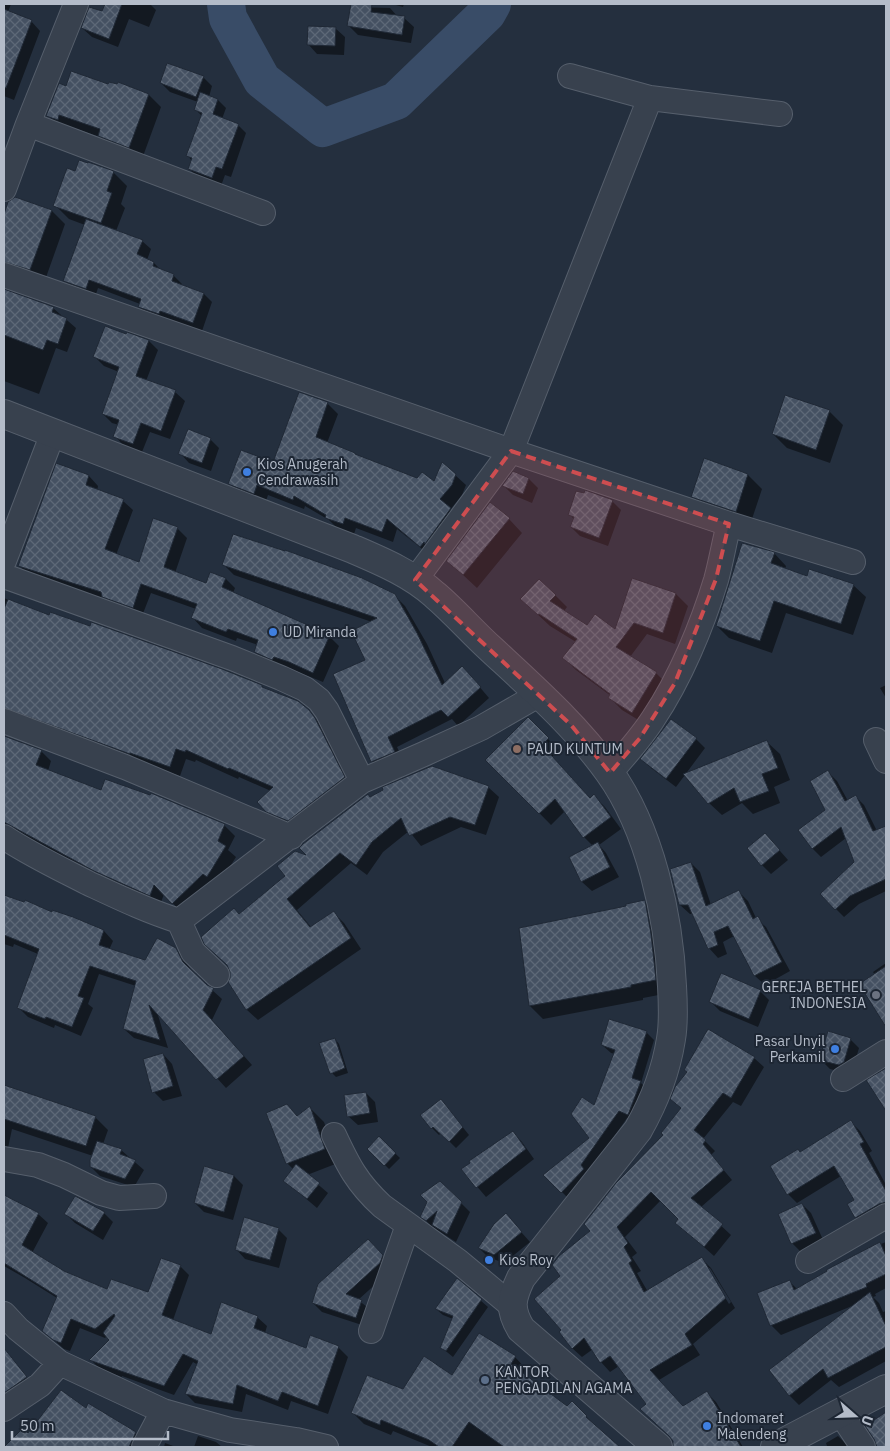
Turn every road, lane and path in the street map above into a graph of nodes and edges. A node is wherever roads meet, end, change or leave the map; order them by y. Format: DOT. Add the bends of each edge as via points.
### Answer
graph roads {
  1 [pos="76,4"];
  2 [pos="570,76"];
  3 [pos="650,98"];
  4 [pos="780,114"];
  5 [pos="28,124"];
  6 [pos="4,189"];
  7 [pos="263,213"];
  8 [pos="4,275"];
  9 [pos="4,414"];
  10 [pos="53,433"];
  11 [pos="511,451"];
  12 [pos="729,524"];
  13 [pos="4,561"];
  14 [pos="853,562"];
  15 [pos="4,576"];
  16 [pos="415,580"];
  17 [pos="540,694"];
  18 [pos="4,721"];
  19 [pos="876,740"];
  20 [pos="886,761"];
  21 [pos="610,772"];
  22 [pos="362,781"];
  23 [pos="4,837"];
  24 [pos="291,837"];
  25 [pos="179,921"];
  26 [pos="217,975"];
  27 [pos="886,1052"];
  28 [pos="843,1080"];
  29 [pos="334,1135"];
  30 [pos="4,1159"];
  31 [pos="154,1196"];
  32 [pos="886,1216"];
  33 [pos="408,1225"];
  34 [pos="808,1261"];
  35 [pos="512,1306"];
  36 [pos="4,1314"];
  37 [pos="371,1331"];
  38 [pos="60,1363"];
  39 [pos="886,1389"];
  40 [pos="4,1409"];
  41 [pos="163,1411"];
  42 [pos="841,1414"];
  43 [pos="778,1445"];
  44 [pos="144,1447"];
  45 [pos="326,1447"];
  46 [pos="658,1447"];
  47 [pos="863,1447"];
  1 -- 5 [label="street"];
  2 -- 3 [label="street"];
  3 -- 4 [label="street"];
  3 -- 11 [label="street"];
  5 -- 6 [label="street"];
  5 -- 7 [label="street"];
  8 -- 11 [label="street"];
  9 -- 10 [label="street"];
  10 -- 13 [label="street"];
  10 -- 16 [label="street" via="353,549"];
  11 -- 12 [label="street"];
  11 -- 16 [label="street"];
  12 -- 14 [label="street"];
  12 -- 21 [label="street" via="716,579 675,683 640,738"];
  15 -- 22 [label="street" via="232,658 305,689 327,711"];
  16 -- 17 [label="street"];
  17 -- 21 [label="street"];
  17 -- 22 [label="street" via="482,728"];
  18 -- 24 [label="street"];
  19 -- 20 [label="street"];
  21 -- 35 [label="street" via="640,828 665,918 671,964 672,1037 648,1114 521,1278"];
  22 -- 24 [label="street"];
  23 -- 25 [label="street" via="31,855 121,899"];
  24 -- 25 [label="street"];
  25 -- 26 [label="street" via="194,952"];
  27 -- 28 [label="street"];
  29 -- 33 [label="street" via="350,1170 365,1190"];
  30 -- 31 [label="street" via="38,1165 119,1198"];
  32 -- 34 [label="street"];
  33 -- 35 [label="street"];
  33 -- 37 [label="street"];
  35 -- 46 [label="street" via="521,1329"];
  36 -- 38 [label="street"];
  38 -- 40 [label="street" via="40,1385"];
  38 -- 41 [label="street"];
  39 -- 42 [label="street"];
  41 -- 44 [label="street"];
  41 -- 45 [label="street" via="230,1430"];
  42 -- 43 [label="street"];
  42 -- 47 [label="street"];
}
